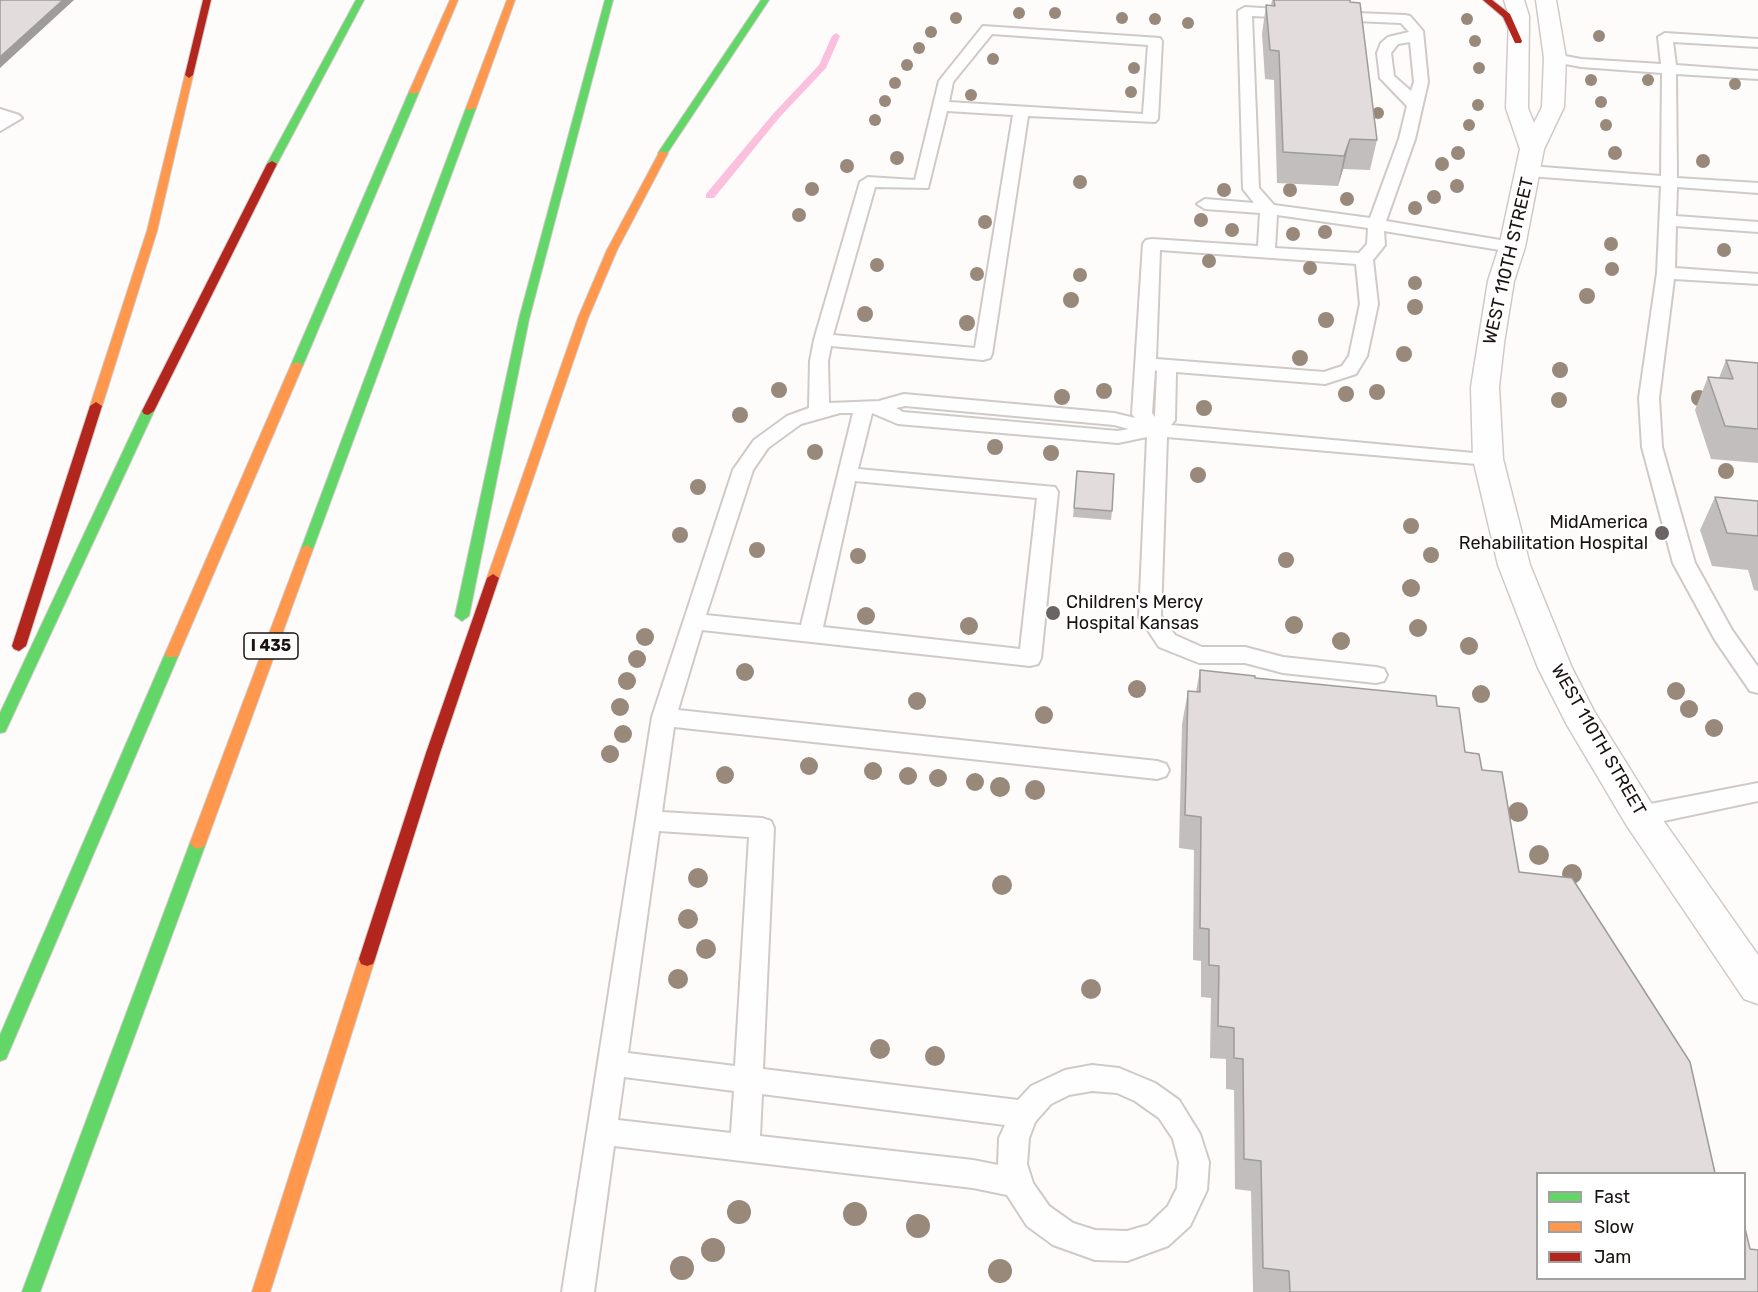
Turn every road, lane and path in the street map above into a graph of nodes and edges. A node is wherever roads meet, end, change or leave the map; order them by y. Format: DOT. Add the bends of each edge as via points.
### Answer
graph roads {
  1 [pos="207,0"];
  2 [pos="360,0"];
  3 [pos="454,0"];
  4 [pos="511,0"];
  5 [pos="609,0"];
  6 [pos="765,0"];
  7 [pos="1487,0"];
  8 [pos="1514,0"];
  9 [pos="1546,0"];
  10 [pos="1417,36"];
  11 [pos="1518,41"];
  12 [pos="1758,43"];
  13 [pos="1554,58"];
  14 [pos="1669,69"];
  15 [pos="1758,75"];
  16 [pos="1415,105"];
  17 [pos="940,106"];
  18 [pos="1021,111"];
  19 [pos="0,114"];
  20 [pos="0,126"];
  21 [pos="1531,160"];
  22 [pos="1669,182"];
  23 [pos="1758,188"];
  24 [pos="1205,204"];
  25 [pos="1269,209"];
  26 [pos="1668,220"];
  27 [pos="1376,224"];
  28 [pos="1758,227"];
  29 [pos="1512,247"];
  30 [pos="1266,252"];
  31 [pos="1364,259"];
  32 [pos="1666,273"];
  33 [pos="1758,279"];
  34 [pos="823,340"];
  35 [pos="1146,364"];
  36 [pos="1167,365"];
  37 [pos="872,407"];
  38 [pos="819,411"];
  39 [pos="1157,430"];
  40 [pos="1488,459"];
  41 [pos="847,474"];
  42 [pos="693,621"];
  43 [pos="810,634"];
  44 [pos="1376,675"];
  45 [pos="1758,685"];
  46 [pos="0,706"];
  47 [pos="664,717"];
  48 [pos="0,728"];
  49 [pos="433,753"];
  50 [pos="1157,770"];
  51 [pos="1758,792"];
  52 [pos="1641,816"];
  53 [pos="648,821"];
  54 [pos="1758,987"];
  55 [pos="0,1054"];
  56 [pos="612,1063"];
  57 [pos="749,1079"];
  58 [pos="1024,1114"];
  59 [pos="602,1131"];
  60 [pos="746,1148"];
  61 [pos="1017,1184"];
  62 [pos="31,1292"];
  63 [pos="261,1292"];
  64 [pos="578,1292"];
  1 -- 46 [label="main road" via="152,231"];
  2 -- 48 [label="main road" via="253,200 149,408"];
  3 -- 55 [label="main road"];
  4 -- 62 [label="main road, I 435"];
  5 -- 49 [label="main road" via="524,319"];
  6 -- 49 [label="main road" via="664,150 612,250 583,318"];
  7 -- 11 [label="main road" via="1507,16"];
  8 -- 11 [label="street"];
  9 -- 13 [label="street, WEST 110TH STREET"];
  10 -- 16 [label="lane" via="1421,82"];
  10 -- 16 [label="lane" via="1393,40 1384,53 1387,78"];
  10 -- 25 [label="lane" via="1405,19 1245,11 1251,189"];
  11 -- 21 [label="street" via="1518,108"];
  12 -- 14 [label="lane" via="1665,37"];
  13 -- 14 [label="lane"];
  13 -- 21 [label="street, WEST 110TH STREET" via="1553,107"];
  14 -- 15 [label="lane"];
  14 -- 22 [label="lane"];
  16 -- 27 [label="lane"];
  17 -- 18 [label="lane"];
  17 -- 18 [label="lane" via="946,81 988,29 1155,41 1150,119"];
  17 -- 34 [label="lane" via="922,185 868,182"];
  18 -- 34 [label="lane" via="983,354"];
  19 -- 20 [label="lane" via="14,118"];
  21 -- 22 [label="lane"];
  21 -- 29 [label="street, WEST 110TH STREET"];
  22 -- 23 [label="lane"];
  22 -- 26 [label="lane"];
  24 -- 25 [label="lane"];
  25 -- 27 [label="lane"];
  25 -- 30 [label="lane"];
  26 -- 28 [label="lane"];
  26 -- 32 [label="lane"];
  27 -- 29 [label="lane"];
  27 -- 31 [label="lane" via="1376,245"];
  29 -- 40 [label="street, WEST 110TH STREET" via="1501,281 1485,387"];
  30 -- 31 [label="lane"];
  30 -- 35 [label="lane" via="1152,244"];
  31 -- 36 [label="lane" via="1369,304 1358,356 1349,370 1325,378"];
  32 -- 33 [label="lane"];
  32 -- 45 [label="lane" via="1649,398 1652,447 1684,563 1723,634"];
  34 -- 38 [label="lane"];
  35 -- 36 [label="lane"];
  35 -- 39 [label="lane" via="1142,414"];
  36 -- 39 [label="lane" via="1165,420"];
  37 -- 38 [label="lane"];
  37 -- 39 [label="lane" via="898,418 1118,436"];
  37 -- 41 [label="lane"];
  38 -- 42 [label="lane" via="777,430 761,444 743,470"];
  39 -- 40 [label="lane"];
  39 -- 44 [label="lane" via="1150,617 1167,641 1199,655 1245,655 1283,665"];
  40 -- 52 [label="street, WEST 110TH STREET" via="1514,565 1538,628 1580,716"];
  41 -- 43 [label="lane"];
  41 -- 43 [label="lane" via="1047,492 1030,658"];
  42 -- 43 [label="lane"];
  42 -- 47 [label="lane"];
  47 -- 50 [label="lane"];
  47 -- 53 [label="lane"];
  49 -- 63 [label="main road"];
  51 -- 52 [label="lane"];
  52 -- 54 [label="street, WEST 110TH STREET"];
  53 -- 56 [label="lane"];
  53 -- 57 [label="lane" via="762,828"];
  56 -- 57 [label="lane"];
  56 -- 59 [label="lane"];
  57 -- 58 [label="lane"];
  57 -- 60 [label="lane"];
  58 -- 61 [label="lane" via="1014,1138 1012,1164"];
  58 -- 61 [label="lane" via="1041,1095 1065,1083 1092,1078 1119,1081 1145,1092 1169,1109 1186,1134 1194,1162 1192,1190 1179,1216 1157,1236 1127,1246 1095,1245 1064,1235 1038,1216"];
  59 -- 60 [label="lane"];
  59 -- 64 [label="lane"];
  60 -- 61 [label="lane" via="973,1174"];
}
